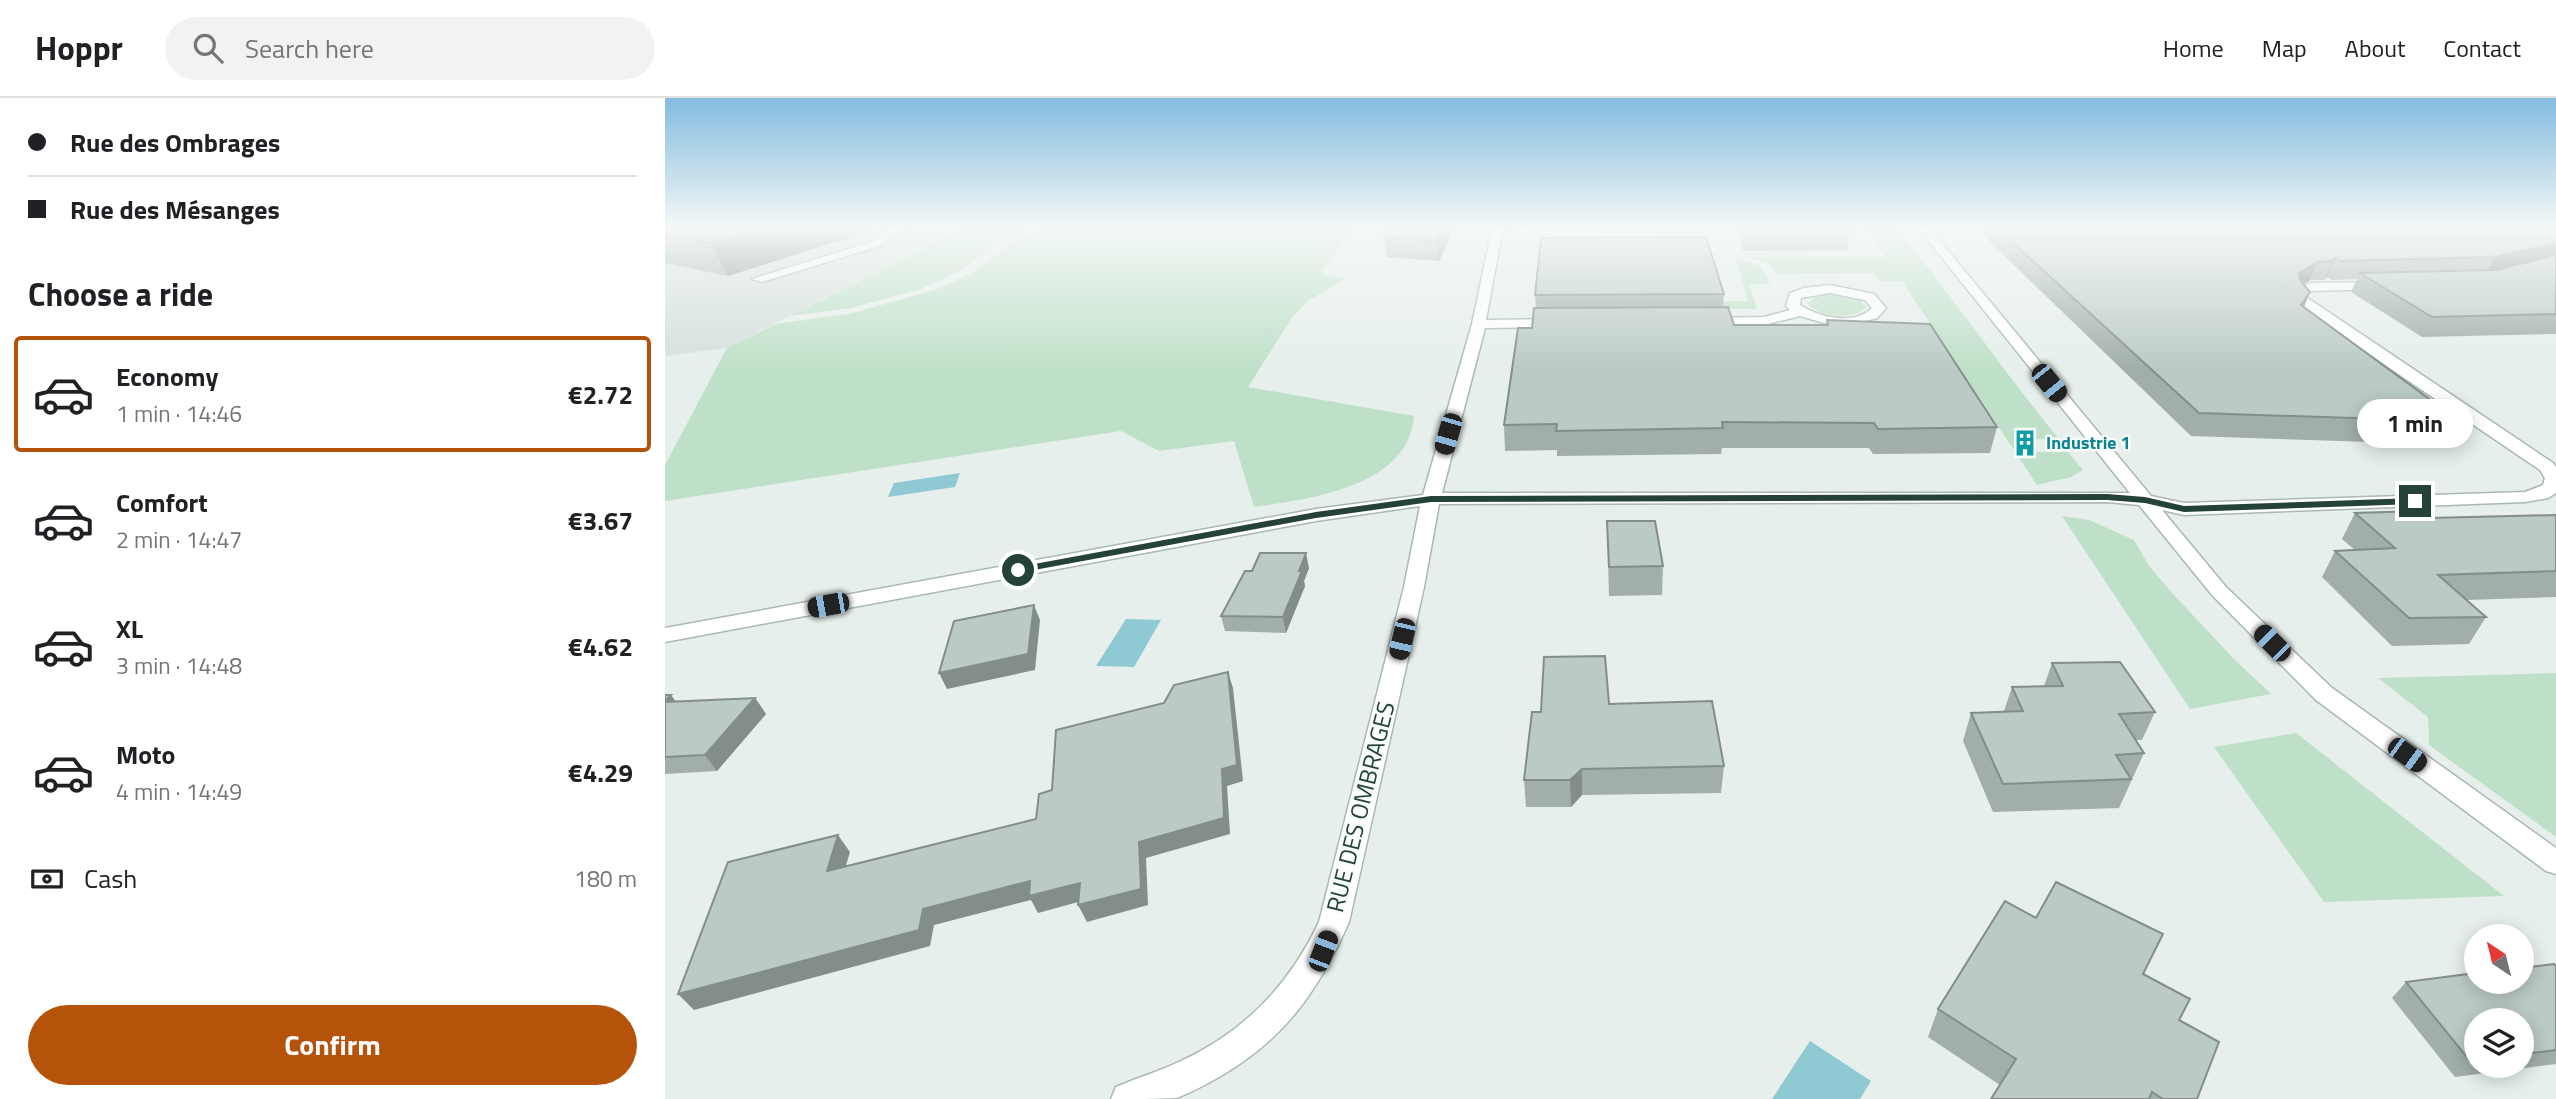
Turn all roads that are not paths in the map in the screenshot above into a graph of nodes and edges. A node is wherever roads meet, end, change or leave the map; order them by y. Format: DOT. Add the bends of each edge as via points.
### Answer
graph roads {
  1 [pos="769,276"];
  2 [pos="1488,276"];
  3 [pos="1962,276"];
  4 [pos="758,279"];
  5 [pos="2393,284"];
  6 [pos="1799,312"];
  7 [pos="1688,322"];
  8 [pos="1581,323"];
  9 [pos="1479,324"];
  10 [pos="1431,499"];
  11 [pos="2145,500"];
  12 [pos="665,635"];
  13 [pos="2556,863"];
  14 [pos="1128,1099"];
  1 -- 4 [label="street"];
  2 -- 9 [label="street, RUE DES OMBRAGES"];
  3 -- 11 [label="street"];
  5 -- 11 [label="street" via="2310,287 2300,292 2300,298 2547,467 2554,478 2551,488 2525,497 2195,509"];
  6 -- 6 [label="street" via="1840,321 1867,318 1879,308 1858,293 1830,289 1795,296 1793,306"];
  6 -- 7 [label="street" via="1764,321"];
  8 -- 9 [label="street"];
  9 -- 10 [label="street, RUE DES OMBRAGES"];
  10 -- 11 [label="street"];
  10 -- 12 [label="street" via="1316,515"];
  10 -- 14 [label="street, RUE DES OMBRAGES" via="1377,743 1323,951 1290,1000 1247,1040 1188,1076"];
  11 -- 13 [label="street" via="2219,591 2324,694"];
}
